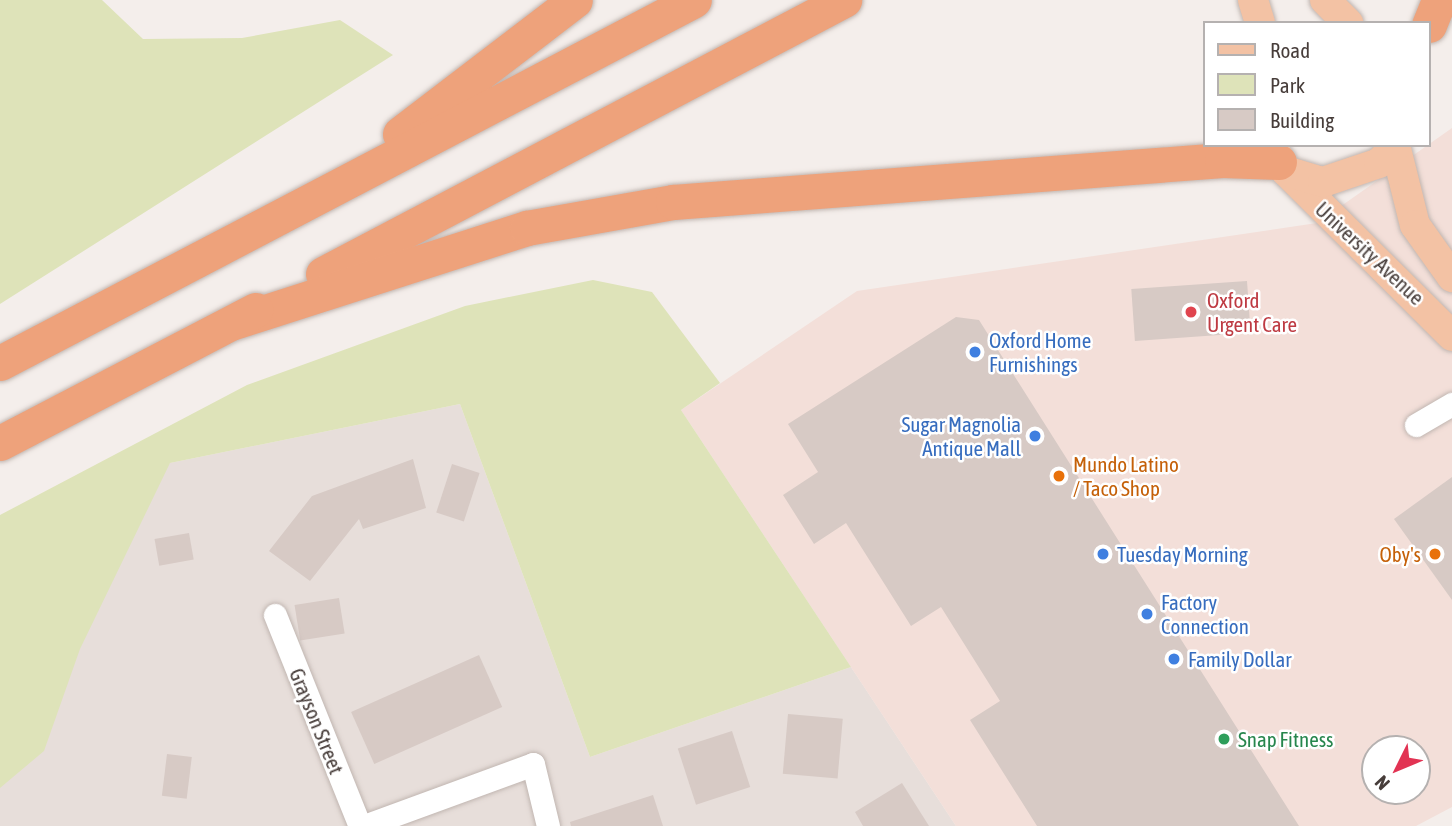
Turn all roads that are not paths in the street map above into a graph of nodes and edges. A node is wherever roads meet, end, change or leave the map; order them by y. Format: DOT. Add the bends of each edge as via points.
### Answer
graph roads {
  1 [pos="575,0"];
  2 [pos="694,0"];
  3 [pos="844,0"];
  4 [pos="1253,0"];
  5 [pos="1325,0"];
  6 [pos="1439,0"];
  7 [pos="1259,21"];
  8 [pos="1346,21"];
  9 [pos="1431,21"];
  10 [pos="1394,147"];
  11 [pos="1279,159"];
  12 [pos="297,207"];
  13 [pos="1452,277"];
  14 [pos="234,322"];
  15 [pos="1452,336"];
  16 [pos="0,363"];
  17 [pos="1452,404"];
  18 [pos="1416,425"];
  19 [pos="0,443"];
  20 [pos="275,615"];
  21 [pos="362,826"];
  22 [pos="548,826"];
  1 -- 12 [label="highway"];
  2 -- 12 [label="highway"];
  3 -- 14 [label="highway"];
  4 -- 7 [label="main road"];
  5 -- 8 [label="main road"];
  6 -- 9 [label="highway"];
  10 -- 11 [label="main road, University Avenue" via="1380,163 1324,182"];
  10 -- 13 [label="main road, University Avenue" via="1415,225"];
  11 -- 14 [label="highway" via="673,202 527,228"];
  11 -- 15 [label="main road, University Avenue"];
  12 -- 16 [label="highway"];
  14 -- 19 [label="highway"];
  17 -- 18 [label="street"];
  20 -- 21 [label="street, Grayson Street"];
  21 -- 22 [label="street" via="533,764"];
}
